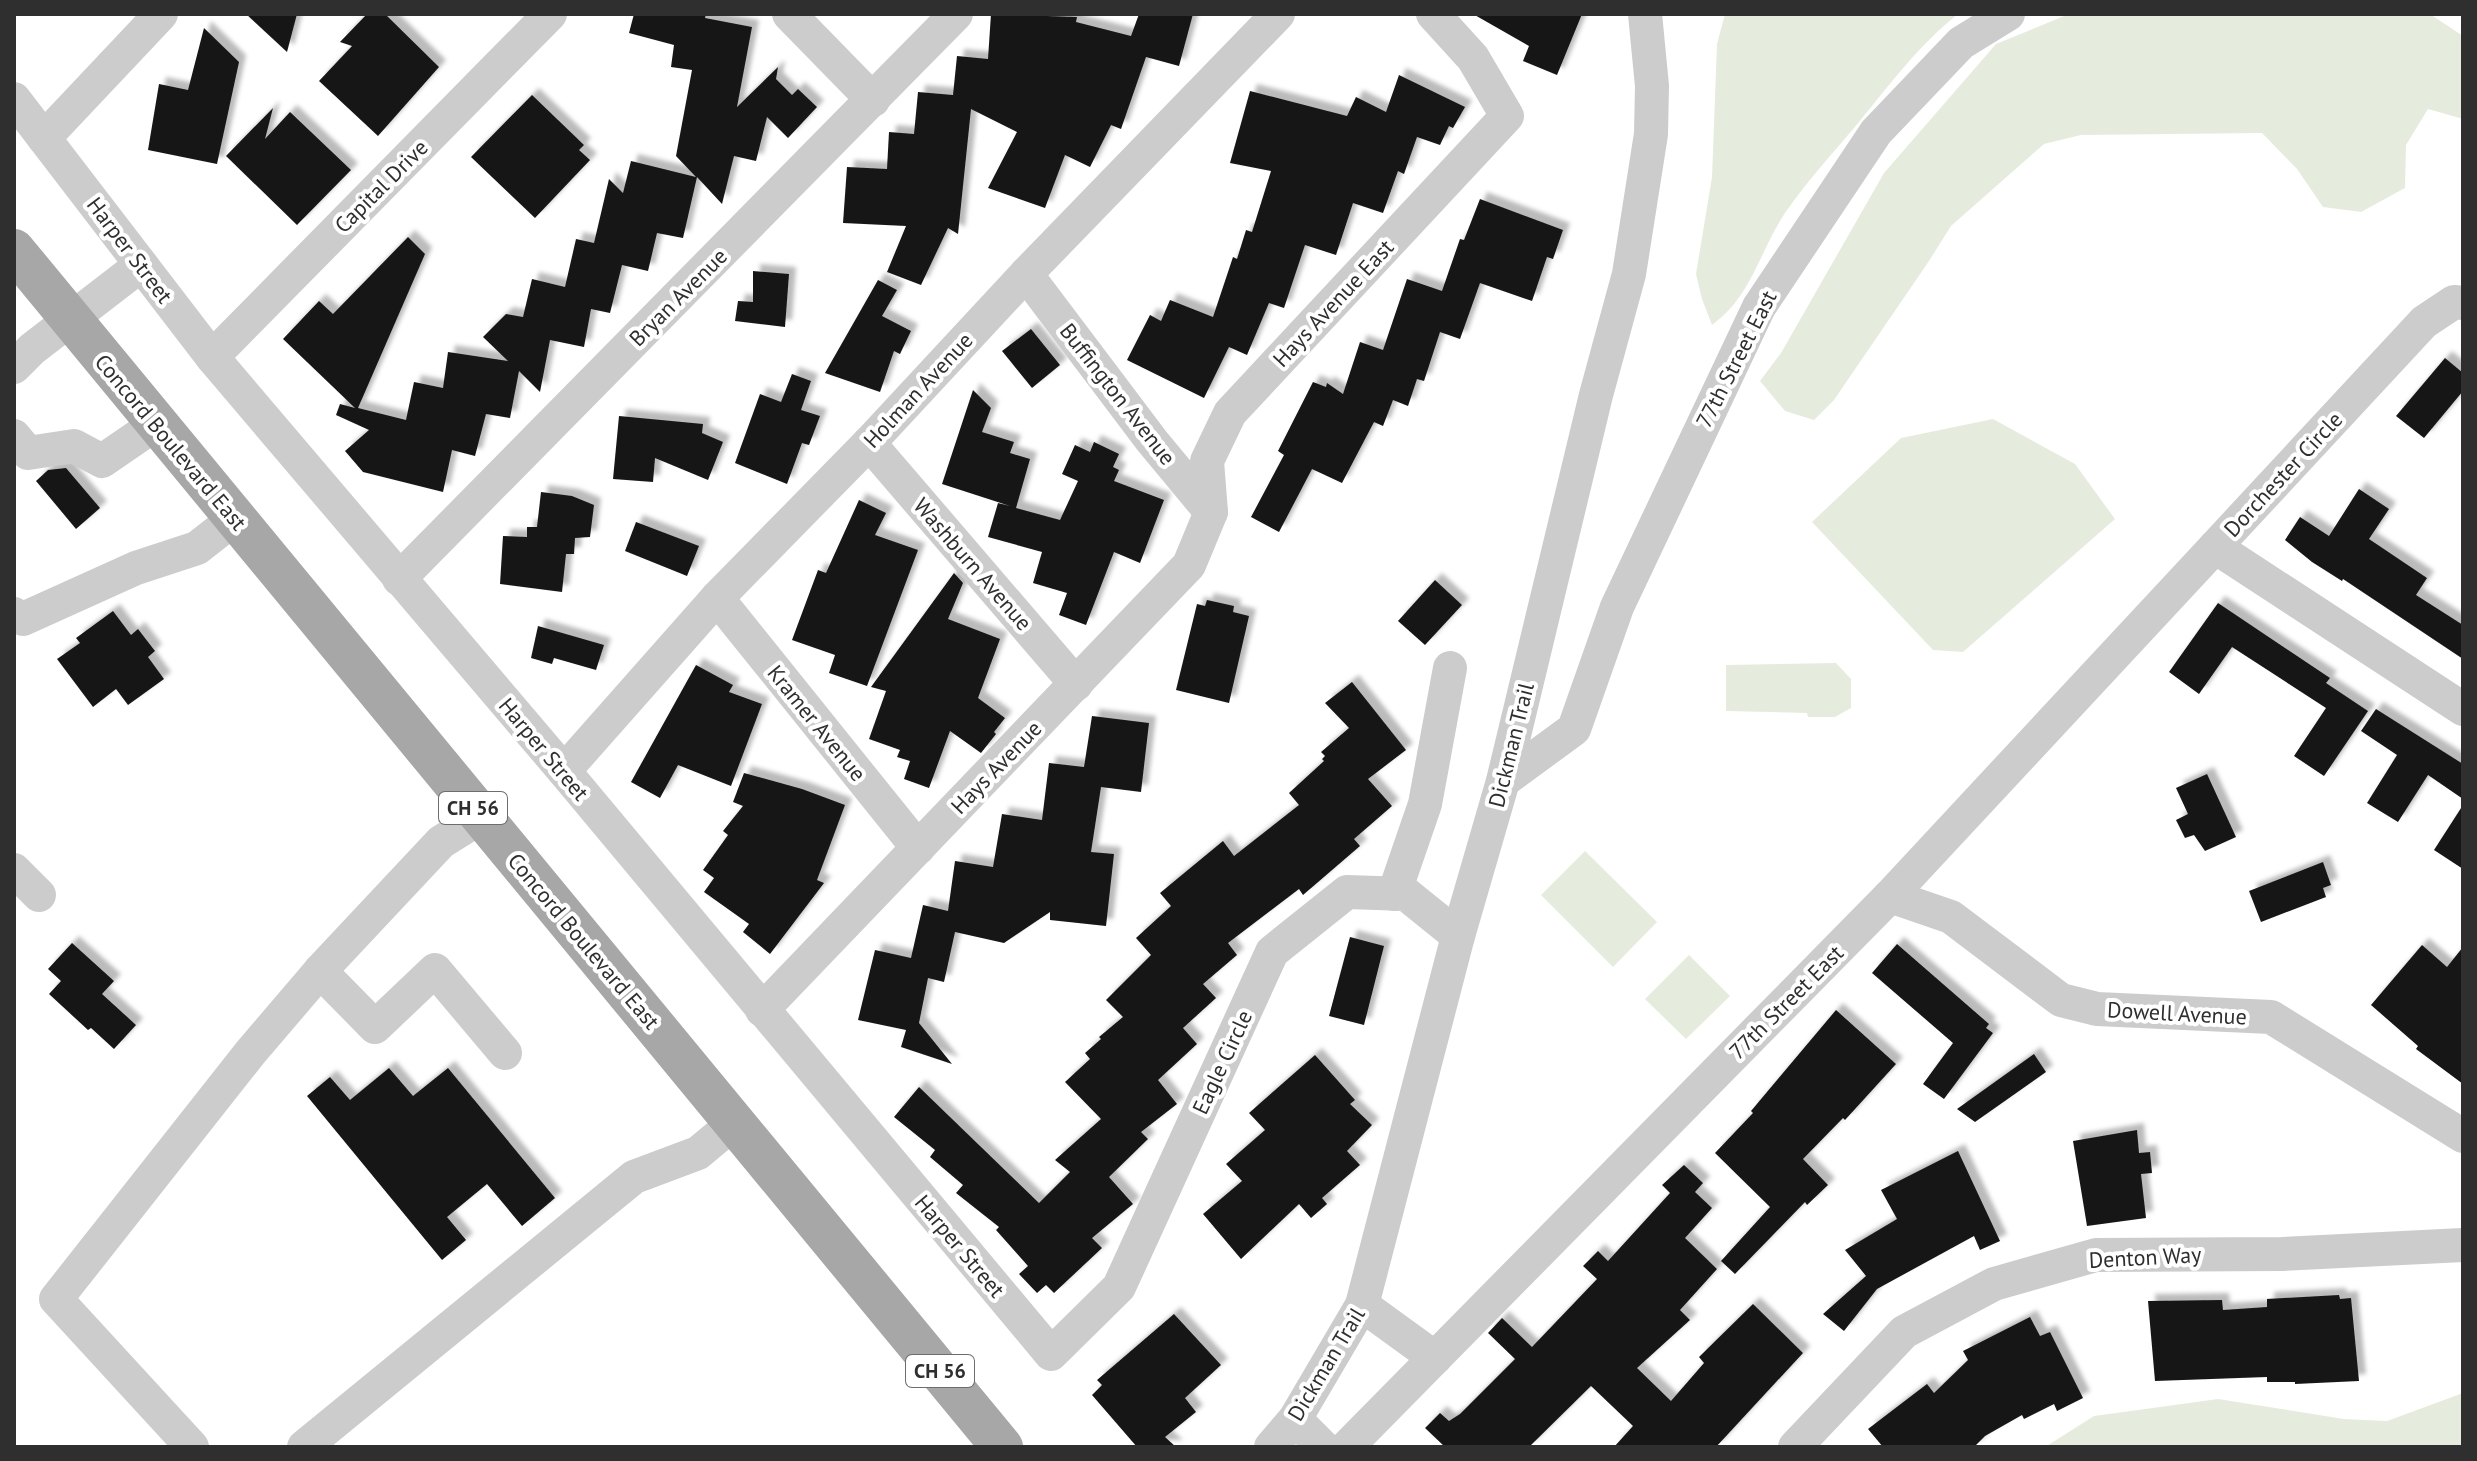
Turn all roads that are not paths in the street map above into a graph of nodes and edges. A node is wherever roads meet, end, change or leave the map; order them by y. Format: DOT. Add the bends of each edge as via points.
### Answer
graph roads {
  1 [pos="161,14"];
  2 [pos="550,14"];
  3 [pos="789,14"];
  4 [pos="956,14"];
  5 [pos="1278,14"];
  6 [pos="1433,14"];
  7 [pos="1645,14"];
  8 [pos="2008,14"];
  9 [pos="14,99"];
  10 [pos="873,100"];
  11 [pos="44,138"];
  12 [pos="14,250"];
  13 [pos="141,265"];
  14 [pos="1026,274"];
  15 [pos="2463,303"];
  16 [pos="70,320"];
  17 [pos="212,357"];
  18 [pos="14,367"];
  19 [pos="156,424"];
  20 [pos="14,436"];
  21 [pos="869,443"];
  22 [pos="1211,512"];
  23 [pos="234,519"];
  24 [pos="2215,547"];
  25 [pos="399,579"];
  26 [pos="717,598"];
  27 [pos="14,614"];
  28 [pos="1450,668"];
  29 [pos="1076,684"];
  30 [pos="2463,709"];
  31 [pos="564,771"];
  32 [pos="1503,781"];
  33 [pos="481,817"];
  34 [pos="918,848"];
  35 [pos="14,870"];
  36 [pos="1394,894"];
  37 [pos="39,895"];
  38 [pos="1890,896"];
  39 [pos="1458,936"];
  40 [pos="320,971"];
  41 [pos="762,1010"];
  42 [pos="505,1053"];
  43 [pos="734,1123"];
  44 [pos="2463,1136"];
  45 [pos="2463,1245"];
  46 [pos="1362,1305"];
  47 [pos="1051,1354"];
  48 [pos="1435,1358"];
  49 [pos="1295,1419"];
  50 [pos="192,1447"];
  51 [pos="304,1447"];
  52 [pos="1002,1447"];
  53 [pos="1271,1447"];
  54 [pos="1323,1447"];
  55 [pos="1347,1447"];
  56 [pos="1795,1447"];
  1 -- 11 [label="street"];
  2 -- 17 [label="street, Capital Drive"];
  3 -- 10 [label="street"];
  4 -- 10 [label="street, Bryan Avenue"];
  5 -- 14 [label="street, Holman Avenue"];
  6 -- 22 [label="street, Hays Avenue East" via="1473,58 1507,116 1230,413 1207,461"];
  7 -- 32 [label="street, Dickman Trail" via="1651,134 1629,274"];
  8 -- 32 [label="street, 77th Street East" via="1961,43 1876,132 1759,307 1617,607 1574,729"];
  9 -- 11 [label="street, Harper Street"];
  10 -- 25 [label="street, Bryan Avenue"];
  11 -- 13 [label="street, Harper Street"];
  12 -- 16 [label="main road, Concord Boulevard East / CH 56"];
  13 -- 16 [label="street"];
  13 -- 17 [label="street, Harper Street"];
  14 -- 21 [label="street, Holman Avenue"];
  14 -- 22 [label="street, Buffington Avenue"];
  15 -- 24 [label="street, Dorchester Circle" via="2454,302 2424,322"];
  16 -- 18 [label="street"];
  16 -- 19 [label="main road, Concord Boulevard East / CH 56"];
  17 -- 25 [label="street, Harper Street"];
  19 -- 20 [label="street" via="102,461 74,446 28,453"];
  19 -- 23 [label="main road, Concord Boulevard East / CH 56"];
  21 -- 26 [label="street, Holman Avenue"];
  21 -- 29 [label="street, Washburn Avenue"];
  22 -- 29 [label="street, Hays Avenue" via="1189,565"];
  23 -- 27 [label="street" via="197,548 136,568 23,619"];
  23 -- 33 [label="main road, Concord Boulevard East / CH 56"];
  24 -- 30 [label="street, Dorchester Circle"];
  24 -- 38 [label="street, 77th Street East"];
  25 -- 31 [label="street, Harper Street"];
  26 -- 31 [label="street, Holman Avenue"];
  26 -- 34 [label="street, Kramer Avenue"];
  28 -- 36 [label="street" via="1425,804"];
  29 -- 34 [label="street, Hays Avenue"];
  31 -- 41 [label="street, Harper Street"];
  32 -- 39 [label="street, Dickman Trail"];
  33 -- 40 [label="street" via="441,842"];
  33 -- 43 [label="main road, Concord Boulevard East / CH 56"];
  34 -- 41 [label="street, Hays Avenue"];
  35 -- 37 [label="street"];
  36 -- 39 [label="street, Eagle Circle" via="1406,894"];
  36 -- 47 [label="street, Eagle Circle" via="1347,892 1272,952 1119,1287"];
  38 -- 44 [label="street, Dowell Avenue" via="1951,917 2061,1000 2097,1009 2271,1017"];
  38 -- 48 [label="street, 77th Street East"];
  39 -- 46 [label="street, Dickman Trail"];
  40 -- 42 [label="street" via="375,1027 435,970"];
  40 -- 50 [label="street" via="56,1299"];
  41 -- 47 [label="street, Harper Street"];
  43 -- 51 [label="street" via="698,1153 634,1177"];
  43 -- 52 [label="main road, Concord Boulevard East / CH 56"];
  45 -- 56 [label="street, Denton Way" via="2282,1254 2096,1255 1994,1284 1904,1332"];
  46 -- 48 [label="street"];
  46 -- 49 [label="street, Dickman Trail"];
  48 -- 55 [label="street, 77th Street East"];
  49 -- 53 [label="street, Dickman Trail"];
  49 -- 54 [label="street"];
}
